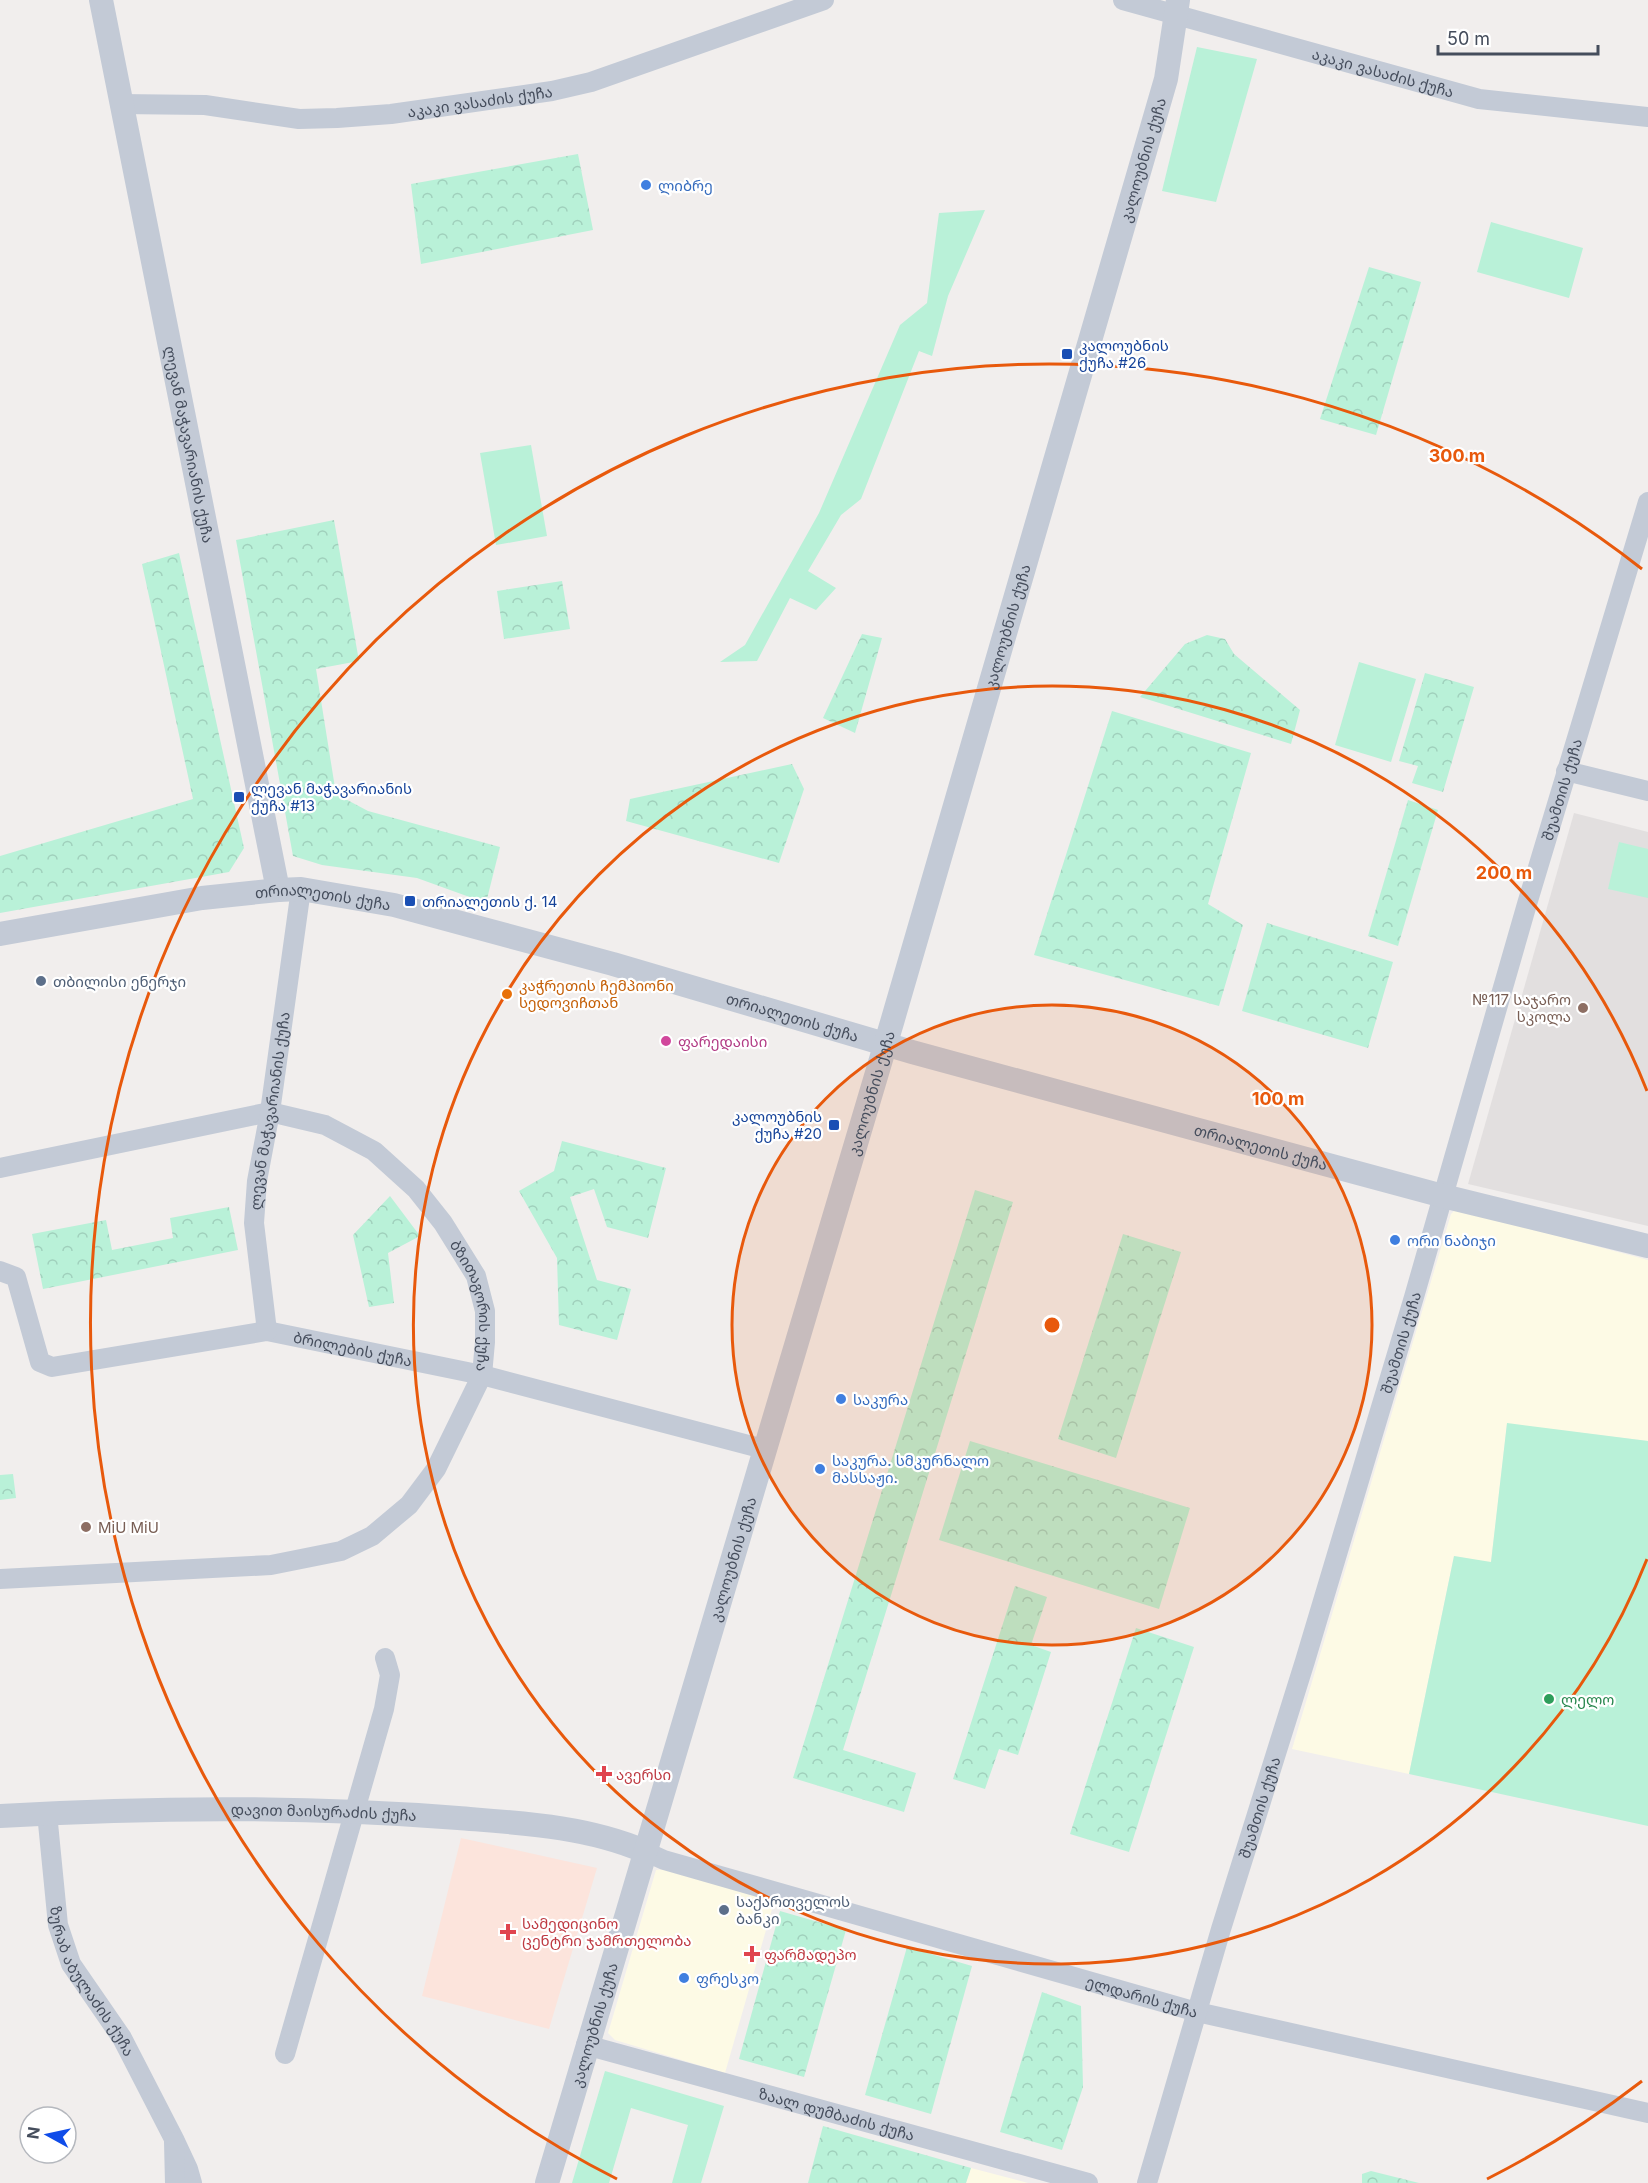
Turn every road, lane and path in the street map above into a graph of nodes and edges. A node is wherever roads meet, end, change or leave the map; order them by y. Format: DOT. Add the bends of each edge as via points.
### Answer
graph roads {
  1 [pos="101,0"];
  2 [pos="824,0"];
  3 [pos="1122,0"];
  4 [pos="1177,8"];
  5 [pos="120,104"];
  6 [pos="1648,117"];
  7 [pos="1648,502"];
  8 [pos="1644,528"];
  9 [pos="1566,771"];
  10 [pos="1648,791"];
  11 [pos="290,890"];
  12 [pos="0,934"];
  13 [pos="885,1045"];
  14 [pos="270,1112"];
  15 [pos="0,1168"];
  16 [pos="1443,1196"];
  17 [pos="1648,1246"];
  18 [pos="0,1271"];
  19 [pos="267,1331"];
  20 [pos="482,1375"];
  21 [pos="764,1449"];
  22 [pos="0,1579"];
  23 [pos="385,1658"];
  24 [pos="356,1810"];
  25 [pos="47,1814"];
  26 [pos="0,1816"];
  27 [pos="644,1851"];
  28 [pos="1197,2012"];
  29 [pos="586,2046"];
  30 [pos="285,2054"];
  31 [pos="1648,2112"];
  32 [pos="174,2139"];
  33 [pos="175,2183"];
  34 [pos="192,2183"];
  35 [pos="547,2183"];
  36 [pos="1088,2183"];
  37 [pos="1147,2183"];
  1 -- 5 [label="street, ლევან მაჭავარიანის ქუჩა"];
  2 -- 5 [label="street, აკაკი ვასაძის ქუჩა" via="591,82 552,91 390,114 299,119 205,105"];
  3 -- 4 [label="street, აკაკი ვასაძის ქუჩა"];
  4 -- 6 [label="street, აკაკი ვასაძის ქუჩა" via="1479,99"];
  4 -- 13 [label="street, კალოუბნის ქუჩა" via="1166,79"];
  5 -- 11 [label="street, ლევან მაჭავარიანის ქუჩა"];
  7 -- 8 [label="street, შუამთის ქუჩა"];
  8 -- 9 [label="street, შუამთის ქუჩა"];
  9 -- 10 [label="street"];
  9 -- 16 [label="street, შუამთის ქუჩა"];
  11 -- 12 [label="street, თრიალეთის ქუჩა" via="202,898"];
  11 -- 13 [label="street, თრიალეთის ქუჩა" via="394,905"];
  11 -- 14 [label="street, ლევან მაჭავარიანის ქუჩა"];
  13 -- 16 [label="street, თრიალეთის ქუჩა"];
  13 -- 21 [label="street, კალოუბნის ქუჩა"];
  14 -- 15 [label="street, ბზითაგორის ქუჩა"];
  14 -- 19 [label="street, ლევან მაჭავარიანის ქუჩა" via="257,1181 254,1223"];
  14 -- 20 [label="street, ბზითაგორის ქუჩა" via="325,1125 374,1151 416,1189 476,1276 485,1311"];
  16 -- 17 [label="street, თრიალეთის ქუჩა"];
  16 -- 28 [label="street, შუამთის ქუჩა"];
  18 -- 19 [label="street, ბრილების ქუჩა" via="15,1277 40,1362 52,1367"];
  19 -- 20 [label="street, ბრილების ქუჩა"];
  20 -- 21 [label="street, ბრილების ქუჩა"];
  20 -- 22 [label="street, ბზითაგორის ქუჩა" via="436,1468 409,1505 372,1536 341,1551 271,1565"];
  21 -- 27 [label="street, კალოუბნის ქუჩა"];
  23 -- 24 [label="street" via="390,1675 388,1693"];
  24 -- 25 [label="street, დავით მაისურაძის ქუჩა"];
  24 -- 27 [label="street, დავით მაისურაძის ქუჩა" via="530,1824 620,1840"];
  24 -- 30 [label="street"];
  25 -- 26 [label="street, დავით მაისურაძის ქუჩა"];
  25 -- 32 [label="street, ზურაბ აბულაძის ქუჩა" via="58,1925 71,1964 122,2038"];
  27 -- 28 [label="street, ელდარის ქუჩა" via="664,1860"];
  27 -- 29 [label="street, კალოუბნის ქუჩა"];
  28 -- 31 [label="street, ელდარის ქუჩა"];
  28 -- 37 [label="street, შუამთის ქუჩა"];
  29 -- 35 [label="street, კალოუბნის ქუჩა"];
  29 -- 36 [label="street, ზაალ დუმბაძის ქუჩა"];
  32 -- 33 [label="street, ზურაბ აბულაძის ქუჩა"];
  32 -- 34 [label="street, ზურაბ აბულაძის ქუჩა"];
}
